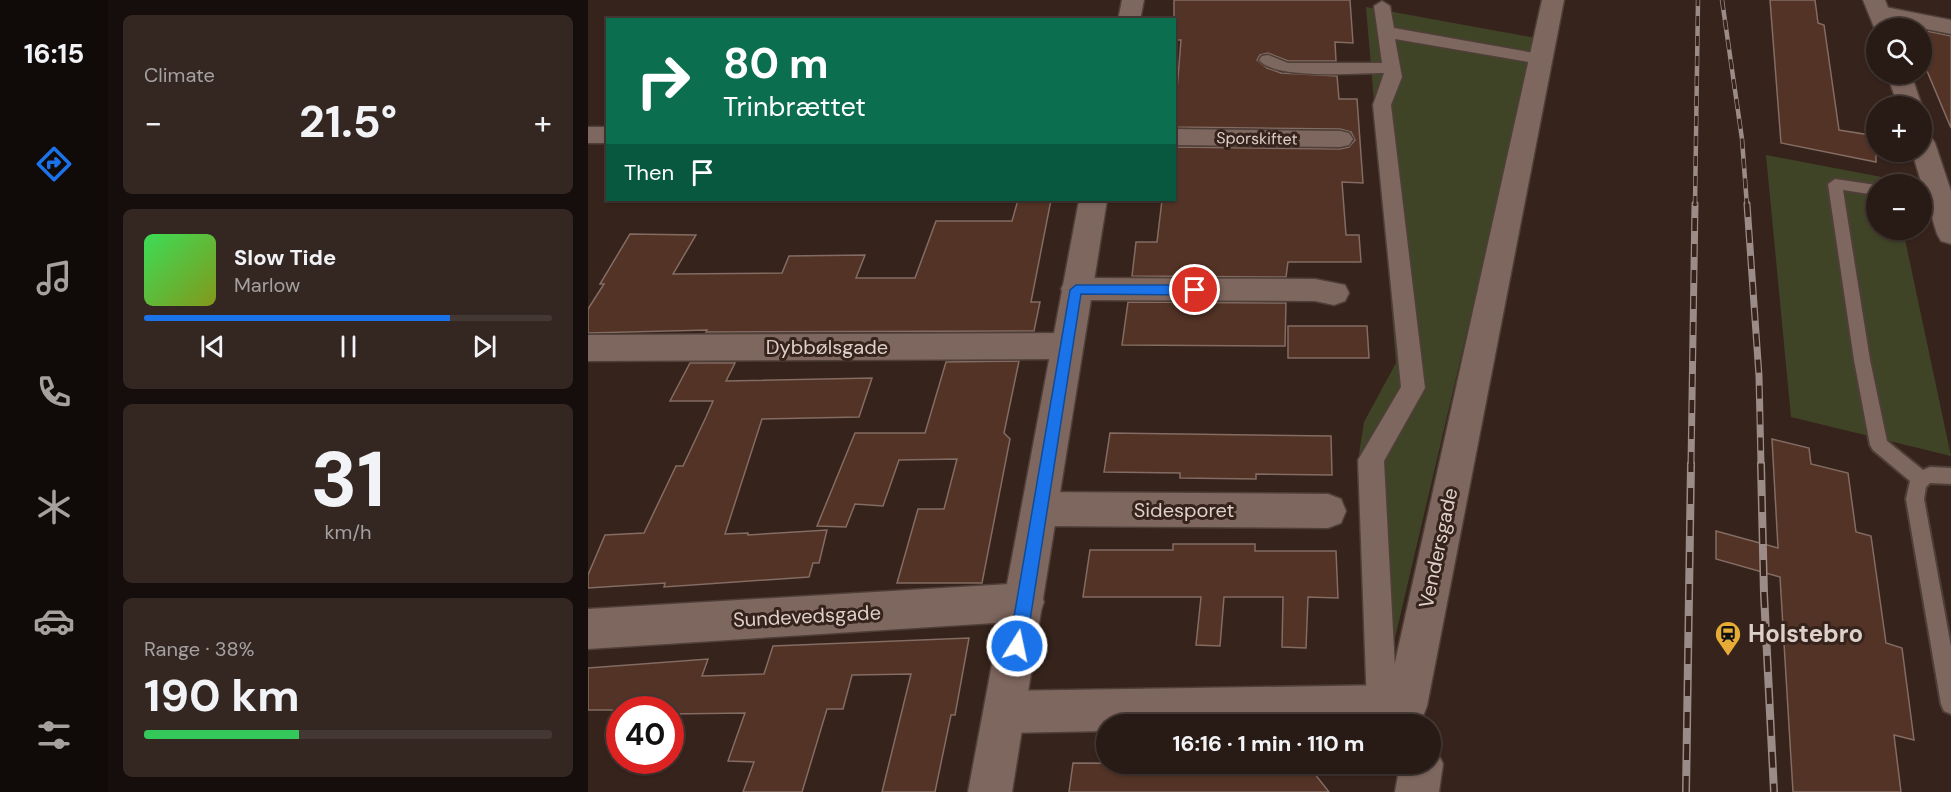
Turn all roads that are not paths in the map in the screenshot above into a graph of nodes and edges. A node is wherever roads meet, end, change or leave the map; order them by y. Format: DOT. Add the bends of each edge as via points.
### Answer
graph roads {
  1 [pos="1133,0"];
  2 [pos="1553,0"];
  3 [pos="1382,6"];
  4 [pos="1880,14"];
  5 [pos="1129,18"];
  6 [pos="1951,27"];
  7 [pos="1386,32"];
  8 [pos="1540,59"];
  9 [pos="1268,60"];
  10 [pos="1392,69"];
  11 [pos="588,135"];
  12 [pos="606,135"];
  13 [pos="1176,137"];
  14 [pos="1340,139"];
  15 [pos="1866,189"];
  16 [pos="1093,201"];
  17 [pos="1932,201"];
  18 [pos="1951,234"];
  19 [pos="1076,290"];
  20 [pos="1334,293"];
  21 [pos="1065,346"];
  22 [pos="588,348"];
  23 [pos="1951,476"];
  24 [pos="1921,479"];
  25 [pos="1040,509"];
  26 [pos="1328,511"];
  27 [pos="1025,602"];
  28 [pos="588,629"];
  29 [pos="1951,704"];
  30 [pos="1006,712"];
  31 [pos="1400,712"];
  32 [pos="1420,774"];
  33 [pos="990,792"];
  34 [pos="1417,792"];
  1 -- 5 [label="street"];
  2 -- 8 [label="street, Vendersgade"];
  3 -- 7 [label="street"];
  4 -- 6 [label="street"];
  7 -- 8 [label="street"];
  7 -- 10 [label="street"];
  8 -- 31 [label="street, Vendersgade"];
  9 -- 10 [label="street" via="1285,68"];
  10 -- 31 [label="street" via="1393,77 1382,105 1413,388 1371,460"];
  11 -- 12 [label="street"];
  13 -- 14 [label="street, Sporskiftet"];
  15 -- 24 [label="lane" via="1835,184 1862,360 1879,445"];
  16 -- 19 [label="street"];
  17 -- 18 [label="street"];
  19 -- 20 [label="street"];
  19 -- 21 [label="street"];
  21 -- 22 [label="street, Dybbølsgade"];
  21 -- 25 [label="street"];
  23 -- 24 [label="lane"];
  24 -- 29 [label="lane" via="1915,486 1915,499"];
  25 -- 26 [label="street, Sidesporet"];
  25 -- 27 [label="street"];
  27 -- 28 [label="street, Sundevedsgade"];
  27 -- 30 [label="street"];
  30 -- 31 [label="street"];
  30 -- 33 [label="street"];
  32 -- 34 [label="street"];
}
